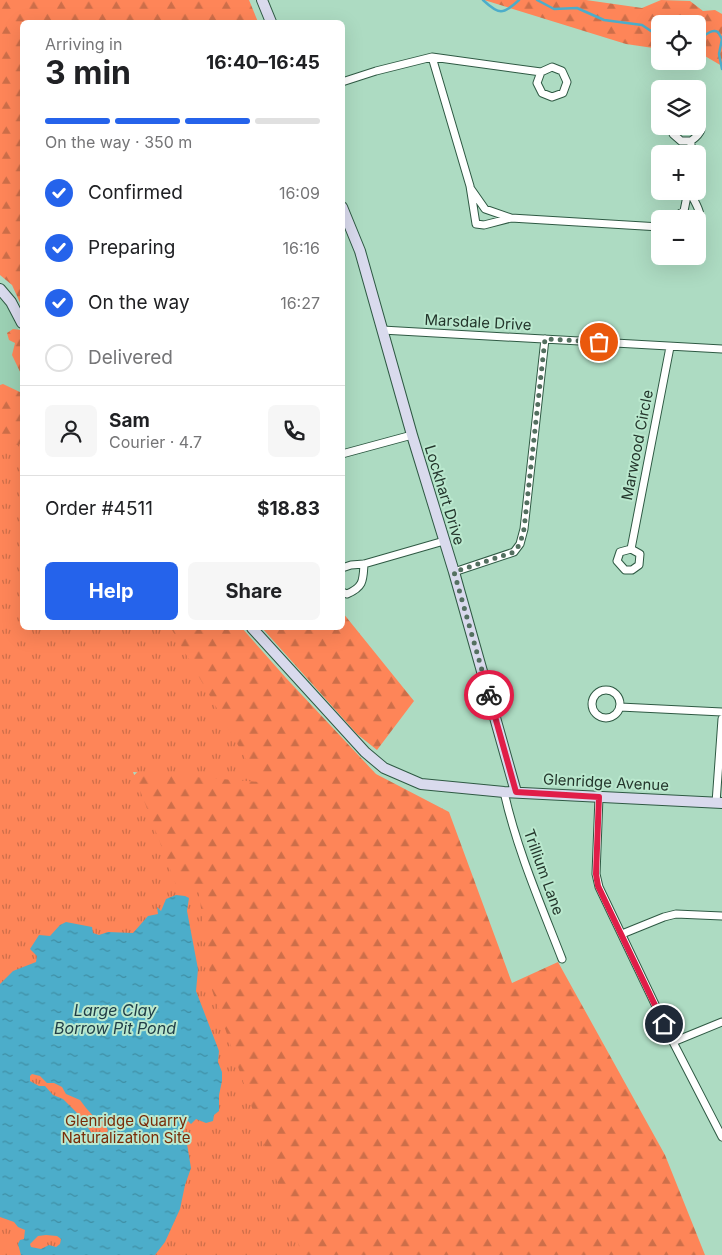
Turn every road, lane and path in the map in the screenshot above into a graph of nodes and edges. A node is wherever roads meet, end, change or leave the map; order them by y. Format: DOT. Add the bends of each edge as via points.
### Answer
graph roads {
  1 [pos="262,0"];
  2 [pos="270,20"];
  3 [pos="432,57"];
  4 [pos="541,72"];
  5 [pos="345,81"];
  6 [pos="674,135"];
  7 [pos="700,135"];
  8 [pos="691,141"];
  9 [pos="691,145"];
  10 [pos="470,186"];
  11 [pos="345,214"];
  12 [pos="511,218"];
  13 [pos="651,226"];
  14 [pos="0,289"];
  15 [pos="20,319"];
  16 [pos="382,330"];
  17 [pos="545,339"];
  18 [pos="670,347"];
  19 [pos="722,350"];
  20 [pos="412,435"];
  21 [pos="345,453"];
  22 [pos="444,542"];
  23 [pos="631,549"];
  24 [pos="364,564"];
  25 [pos="345,567"];
  26 [pos="454,572"];
  27 [pos="345,593"];
  28 [pos="254,630"];
  29 [pos="620,707"];
  30 [pos="722,712"];
  31 [pos="722,719"];
  32 [pos="504,792"];
  33 [pos="516,792"];
  34 [pos="599,797"];
  35 [pos="719,803"];
  36 [pos="722,916"];
  37 [pos="622,934"];
  38 [pos="562,959"];
  39 [pos="722,1022"];
  40 [pos="673,1042"];
  41 [pos="722,1138"];
  1 -- 2 [label="street"];
  3 -- 4 [label="street"];
  3 -- 5 [label="street"];
  3 -- 10 [label="street"];
  4 -- 4 [label="street" via="552,67 562,71 567,82 563,93 552,97 542,93 537,83"];
  6 -- 8 [label="street" via="681,141"];
  7 -- 8 [label="street"];
  8 -- 9 [label="street"];
  10 -- 12 [label="street" via="485,209"];
  10 -- 12 [label="street" via="476,224"];
  11 -- 16 [label="street, Lockhart Drive" via="360,251"];
  12 -- 13 [label="street"];
  14 -- 15 [label="street"];
  16 -- 17 [label="street, Marsdale Drive"];
  16 -- 20 [label="street, Lockhart Drive"];
  17 -- 18 [label="street, Marsdale Drive"];
  17 -- 26 [label="street" via="520,544 514,552"];
  18 -- 19 [label="street, Marsdale Drive"];
  18 -- 23 [label="street, Marwood Circle"];
  20 -- 21 [label="street"];
  20 -- 22 [label="street, Lockhart Drive"];
  22 -- 24 [label="street"];
  22 -- 26 [label="street, Lockhart Drive"];
  24 -- 25 [label="street"];
  24 -- 27 [label="street" via="357,590"];
  26 -- 33 [label="street, Lockhart Drive"];
  28 -- 32 [label="street, Glenridge Avenue" via="365,752 384,768 421,784"];
  29 -- 29 [label="street" via="619,696 610,689 598,691 592,700 594,711 602,718 614,716"];
  29 -- 30 [label="street"];
  31 -- 35 [label="street"];
  32 -- 33 [label="street, Glenridge Avenue"];
  32 -- 38 [label="street, Trillium Lane" via="532,882"];
  33 -- 34 [label="street, Glenridge Avenue"];
  34 -- 35 [label="street, Glenridge Avenue"];
  34 -- 37 [label="street" via="598,886"];
  36 -- 37 [label="street" via="664,916"];
  37 -- 40 [label="street"];
  39 -- 40 [label="street"];
  40 -- 41 [label="street"];
}
